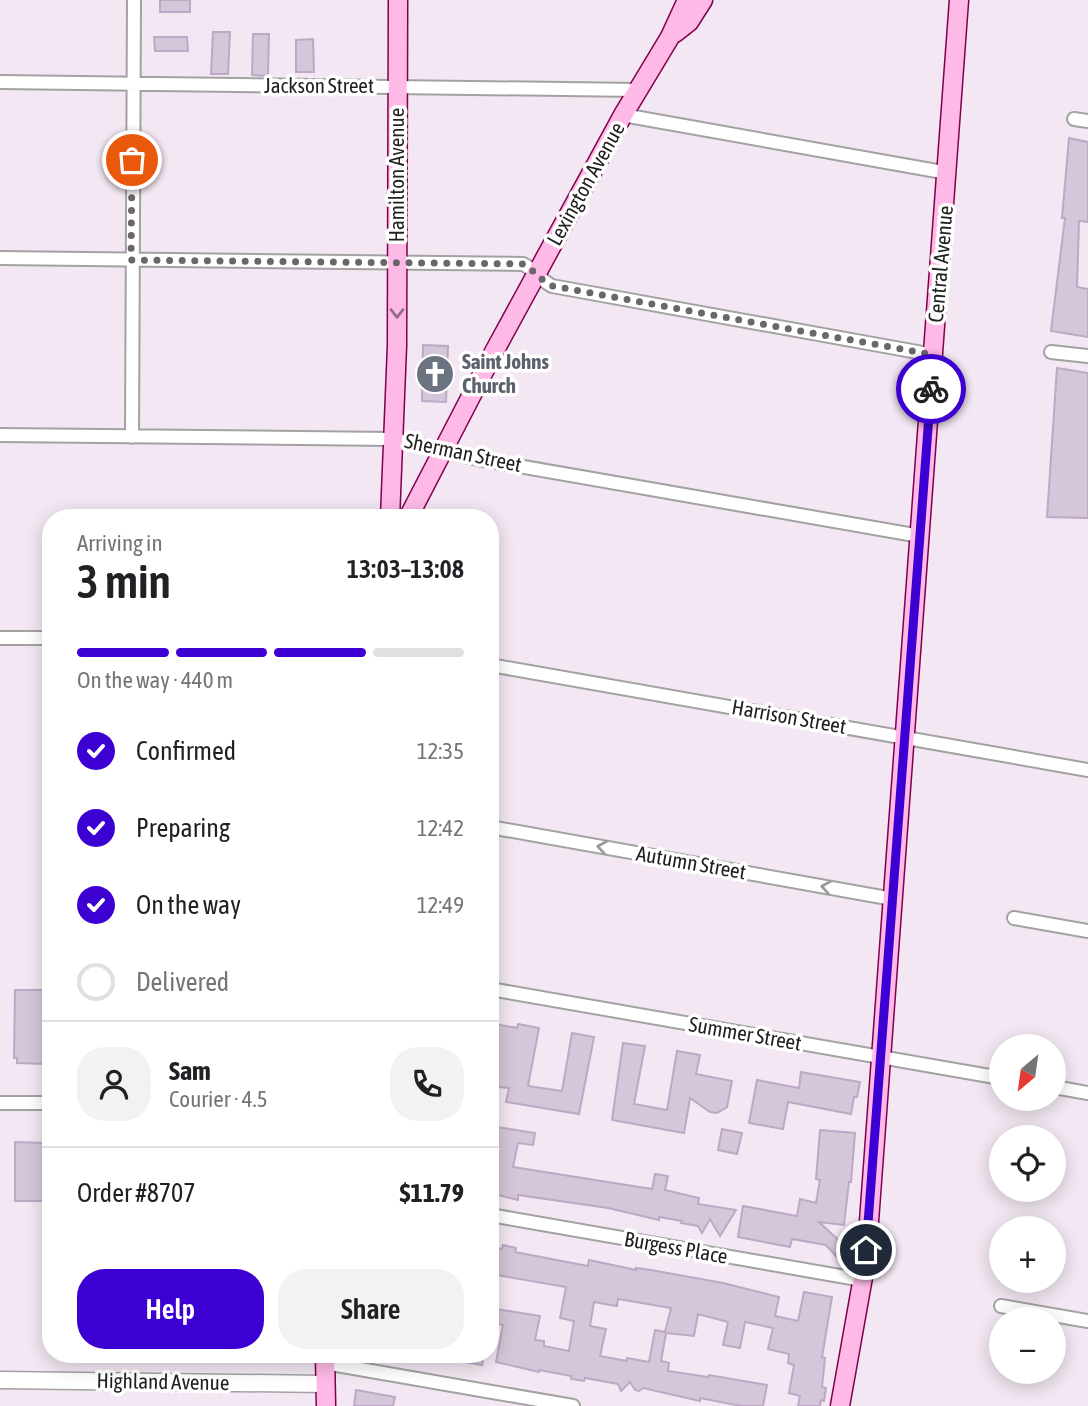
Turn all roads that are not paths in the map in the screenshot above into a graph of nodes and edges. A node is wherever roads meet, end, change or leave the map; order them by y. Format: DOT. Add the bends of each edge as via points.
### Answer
graph roads {
  1 [pos="134,0"];
  2 [pos="398,0"];
  3 [pos="702,0"];
  4 [pos="960,0"];
  5 [pos="682,5"];
  6 [pos="670,37"];
  7 [pos="0,82"];
  8 [pos="133,85"];
  9 [pos="398,87"];
  10 [pos="638,90"];
  11 [pos="623,115"];
  12 [pos="1074,119"];
  13 [pos="1088,121"];
  14 [pos="948,173"];
  15 [pos="0,258"];
  16 [pos="131,260"];
  17 [pos="396,263"];
  18 [pos="537,274"];
  19 [pos="1051,352"];
  20 [pos="934,355"];
  21 [pos="1088,356"];
  22 [pos="0,435"];
  23 [pos="132,436"];
  24 [pos="393,439"];
  25 [pos="444,450"];
  26 [pos="390,509"];
  27 [pos="413,509"];
  28 [pos="920,536"];
  29 [pos="0,638"];
  30 [pos="42,638"];
  31 [pos="499,667"];
  32 [pos="905,737"];
  33 [pos="1088,770"];
  34 [pos="499,829"];
  35 [pos="893,899"];
  36 [pos="1014,918"];
  37 [pos="1088,932"];
  38 [pos="499,991"];
  39 [pos="880,1058"];
  40 [pos="989,1076"];
  41 [pos="1066,1089"];
  42 [pos="1088,1093"];
  43 [pos="0,1102"];
  44 [pos="42,1103"];
  45 [pos="499,1217"];
  46 [pos="863,1280"];
  47 [pos="1002,1306"];
  48 [pos="1088,1321"];
  49 [pos="325,1363"];
  50 [pos="346,1363"];
  51 [pos="0,1380"];
  52 [pos="326,1384"];
  53 [pos="326,1406"];
  54 [pos="573,1406"];
  55 [pos="840,1406"];
  1 -- 8 [label="street"];
  2 -- 9 [label="main road, Hamilton Avenue"];
  3 -- 6 [label="main road" via="689,22"];
  4 -- 14 [label="main road, Central Avenue"];
  5 -- 6 [label="main road, Lexington Avenue"];
  6 -- 10 [label="main road, Lexington Avenue"];
  7 -- 8 [label="street, Jackson Street"];
  8 -- 9 [label="street, Jackson Street"];
  8 -- 16 [label="street"];
  9 -- 10 [label="street, Jackson Street"];
  9 -- 17 [label="main road, Hamilton Avenue"];
  10 -- 11 [label="main road, Lexington Avenue"];
  11 -- 14 [label="street"];
  11 -- 18 [label="main road, Lexington Avenue"];
  12 -- 13 [label="street"];
  14 -- 20 [label="main road, Central Avenue"];
  15 -- 16 [label="street"];
  16 -- 17 [label="street"];
  16 -- 23 [label="street"];
  17 -- 18 [label="street" via="523,264"];
  17 -- 24 [label="main road, Hamilton Avenue, one-way"];
  18 -- 20 [label="street" via="552,286"];
  18 -- 25 [label="main road, Lexington Avenue"];
  19 -- 21 [label="street"];
  20 -- 28 [label="main road, Central Avenue"];
  22 -- 23 [label="street, Sherman Street"];
  23 -- 24 [label="street, Sherman Street"];
  24 -- 25 [label="street, Sherman Street"];
  24 -- 26 [label="main road, Hamilton Avenue"];
  25 -- 27 [label="main road, Lexington Avenue"];
  25 -- 28 [label="street, Sherman Street"];
  28 -- 32 [label="main road, Central Avenue"];
  29 -- 30 [label="street"];
  31 -- 32 [label="street, Harrison Street"];
  32 -- 33 [label="street, Harrison Street"];
  32 -- 35 [label="main road, Central Avenue"];
  35 -- 34 [label="street, Autumn Street, one-way"];
  35 -- 39 [label="main road, Central Avenue"];
  36 -- 37 [label="street"];
  38 -- 39 [label="street, Summer Street"];
  39 -- 40 [label="street, Summer Street"];
  39 -- 46 [label="main road, Central Avenue"];
  41 -- 42 [label="street"];
  43 -- 44 [label="street"];
  45 -- 46 [label="street, Burgess Place"];
  46 -- 55 [label="main road, Central Avenue"];
  47 -- 48 [label="street"];
  49 -- 52 [label="main road"];
  50 -- 54 [label="street"];
  51 -- 52 [label="street, Highland Avenue"];
  52 -- 53 [label="main road"];
}
